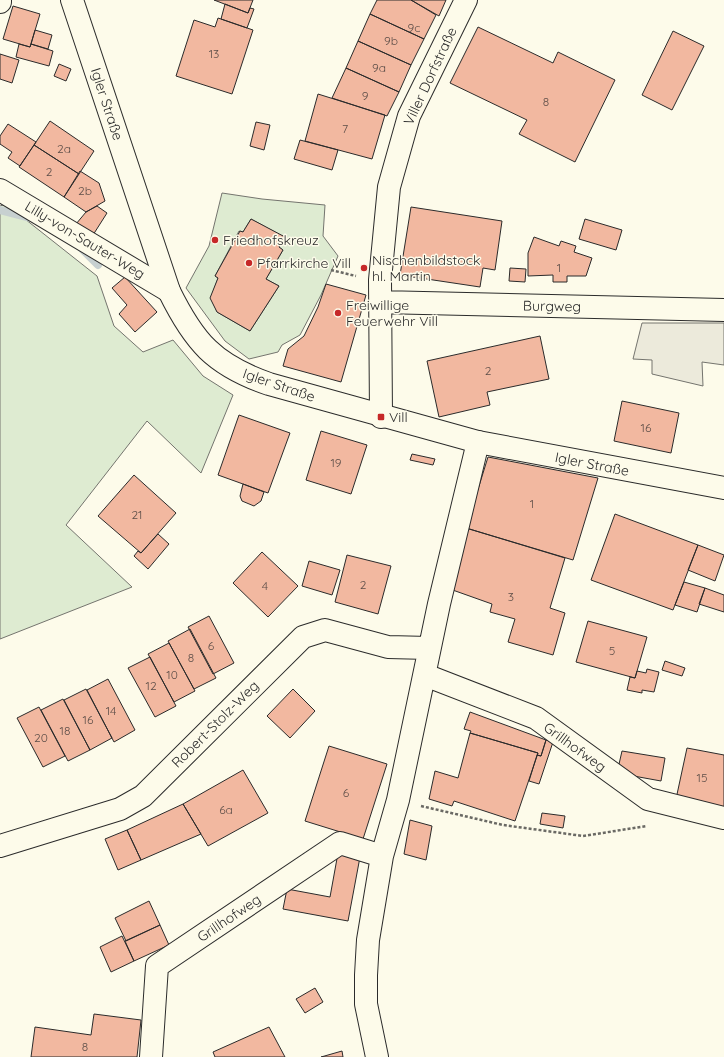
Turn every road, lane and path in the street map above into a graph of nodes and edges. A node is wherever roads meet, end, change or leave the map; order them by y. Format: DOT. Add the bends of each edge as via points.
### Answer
graph roads {
  1 [pos="72,0"];
  2 [pos="466,0"];
  3 [pos="0,190"];
  4 [pos="169,290"];
  5 [pos="380,302"];
  6 [pos="724,310"];
  7 [pos="382,417"];
  8 [pos="478,442"];
  9 [pos="724,488"];
  10 [pos="429,648"];
  11 [pos="425,675"];
  12 [pos="398,800"];
  13 [pos="724,818"];
  14 [pos="652,826"];
  15 [pos="0,846"];
  16 [pos="382,856"];
  17 [pos="151,1057"];
  18 [pos="376,1057"];
  1 -- 4 [label="street, Igler Straße"];
  2 -- 5 [label="street, Viller Dorfstraße" via="409,116 389,187"];
  3 -- 4 [label="street, Lilly-von-Sauter-Weg"];
  4 -- 7 [label="street, Igler Straße" via="189,328 201,344 231,368 269,384"];
  5 -- 6 [label="street, Burgweg"];
  5 -- 7 [label="street, Viller Dorfstraße"];
  7 -- 8 [label="street, Igler Straße"];
  8 -- 9 [label="street, Igler Straße"];
  8 -- 10 [label="street"];
  10 -- 11 [label="street"];
  10 -- 15 [label="street, Robert-Stolz-Weg" via="388,647 325,630 303,637 143,796 120,808"];
  11 -- 12 [label="street"];
  11 -- 13 [label="street, Grillhofweg" via="536,718 648,799"];
  12 -- 14 [label="path" via="503,825 583,836"];
  12 -- 16 [label="street"];
  16 -- 17 [label="street, Grillhofweg" via="340,843 157,966"];
  16 -- 18 [label="street" via="368,940 366,975 366,1004"];
}
